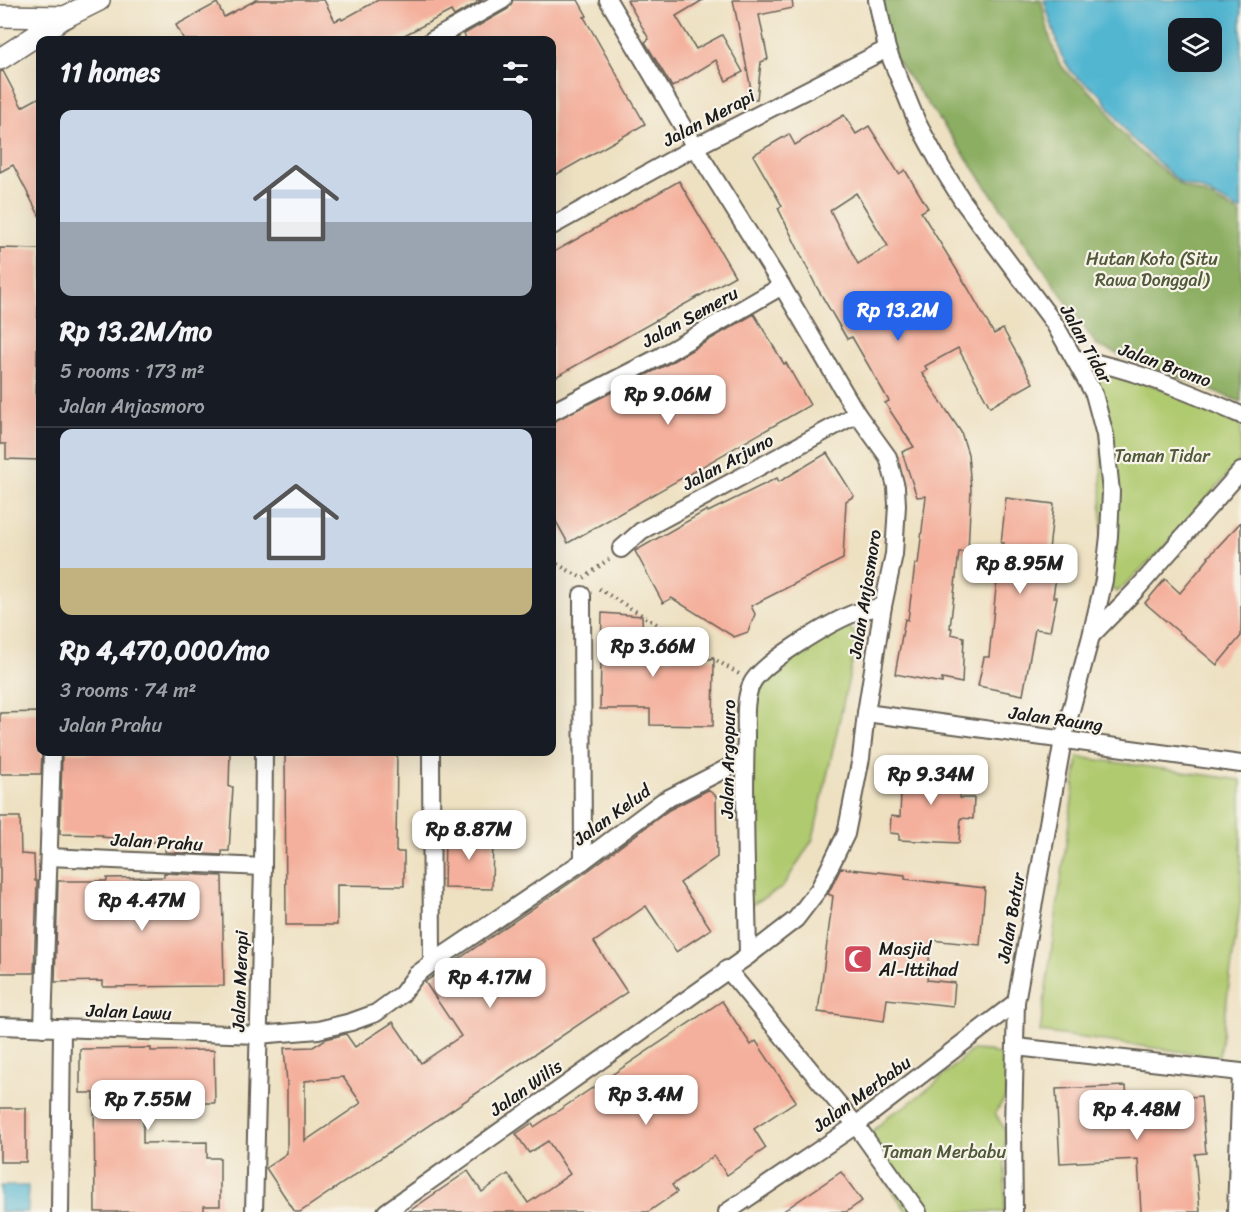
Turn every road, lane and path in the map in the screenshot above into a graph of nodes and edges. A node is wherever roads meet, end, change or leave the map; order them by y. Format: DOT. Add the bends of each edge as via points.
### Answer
graph roads {
  1 [pos="99,0"];
  2 [pos="503,0"];
  3 [pos="608,0"];
  4 [pos="876,0"];
  5 [pos="0,16"];
  6 [pos="65,18"];
  7 [pos="36,36"];
  8 [pos="36,36"];
  9 [pos="442,36"];
  10 [pos="887,49"];
  11 [pos="0,59"];
  12 [pos="695,147"];
  13 [pos="556,224"];
  14 [pos="782,286"];
  15 [pos="1074,358"];
  16 [pos="556,410"];
  17 [pos="857,414"];
  18 [pos="1241,415"];
  19 [pos="1241,471"];
  20 [pos="621,549"];
  21 [pos="556,563"];
  22 [pos="583,578"];
  23 [pos="582,596"];
  24 [pos="883,606"];
  25 [pos="1091,636"];
  26 [pos="752,682"];
  27 [pos="866,713"];
  28 [pos="1063,740"];
  29 [pos="52,756"];
  30 [pos="264,756"];
  31 [pos="431,756"];
  32 [pos="745,759"];
  33 [pos="1241,764"];
  34 [pos="49,857"];
  35 [pos="583,861"];
  36 [pos="264,867"];
  37 [pos="748,956"];
  38 [pos="432,963"];
  39 [pos="727,969"];
  40 [pos="1016,1002"];
  41 [pos="0,1026"];
  42 [pos="43,1028"];
  43 [pos="62,1029"];
  44 [pos="258,1035"];
  45 [pos="1016,1047"];
  46 [pos="1241,1072"];
  47 [pos="856,1125"];
  48 [pos="60,1212"];
  49 [pos="254,1212"];
  50 [pos="386,1212"];
  51 [pos="727,1212"];
  52 [pos="918,1212"];
  53 [pos="1014,1212"];
  54 [pos="1236,1212"];
  1 -- 6 [label="street"];
  2 -- 9 [label="street"];
  3 -- 12 [label="street, Jalan Anjasmoro"];
  4 -- 10 [label="street, Jalan Tidar"];
  5 -- 6 [label="street"];
  6 -- 7 [label="street"];
  8 -- 11 [label="street"];
  10 -- 12 [label="street, Jalan Merapi"];
  10 -- 15 [label="street, Jalan Tidar" via="917,122 942,168 1054,323"];
  12 -- 13 [label="street, Jalan Merapi"];
  12 -- 14 [label="street, Jalan Anjasmoro"];
  14 -- 16 [label="street, Jalan Semeru" via="661,356"];
  14 -- 17 [label="street, Jalan Anjasmoro"];
  15 -- 18 [label="street, Jalan Bromo" via="1108,364 1179,388"];
  15 -- 25 [label="street, Jalan Tidar" via="1094,394 1105,435 1111,492 1104,580"];
  17 -- 20 [label="street, Jalan Arjuno" via="641,531"];
  17 -- 24 [label="street, Jalan Anjasmoro" via="888,457 896,487 896,537"];
  19 -- 25 [label="street"];
  20 -- 22 [label="path"];
  21 -- 22 [label="path"];
  22 -- 23 [label="path"];
  22 -- 26 [label="path"];
  23 -- 35 [label="street"];
  24 -- 26 [label="street, Jalan Argopuro" via="853,614 814,634"];
  24 -- 27 [label="street, Jalan Anjasmoro"];
  25 -- 28 [label="street, Jalan Batur"];
  26 -- 32 [label="street, Jalan Argopuro"];
  27 -- 28 [label="street, Jalan Raung"];
  27 -- 37 [label="street, Jalan Anjasmoro" via="846,834 819,889 796,919"];
  28 -- 33 [label="street, Jalan Raung"];
  28 -- 40 [label="street, Jalan Batur"];
  29 -- 34 [label="street"];
  30 -- 36 [label="street, Jalan Merapi"];
  31 -- 38 [label="street"];
  32 -- 35 [label="street, Jalan Kelud" via="663,801"];
  32 -- 37 [label="street, Jalan Argopuro"];
  34 -- 36 [label="street, Jalan Prahu"];
  34 -- 42 [label="street"];
  35 -- 38 [label="street, Jalan Kelud"];
  36 -- 44 [label="street, Jalan Merapi"];
  37 -- 39 [label="street, Jalan Wilis"];
  38 -- 44 [label="street, Jalan Kelud" via="416,975 402,994 376,1013 318,1030"];
  39 -- 47 [label="street"];
  39 -- 50 [label="street, Jalan Wilis"];
  40 -- 45 [label="street, Jalan Batur"];
  40 -- 47 [label="street, Jalan Merbabu"];
  41 -- 42 [label="street, Jalan Lawu"];
  42 -- 43 [label="street, Jalan Lawu"];
  43 -- 44 [label="street, Jalan Lawu"];
  43 -- 48 [label="street"];
  44 -- 49 [label="street, Jalan Merapi"];
  45 -- 46 [label="street"];
  45 -- 53 [label="street, Jalan Batur"];
  46 -- 54 [label="street"];
  47 -- 51 [label="street, Jalan Merbabu"];
  47 -- 52 [label="street"];
}
